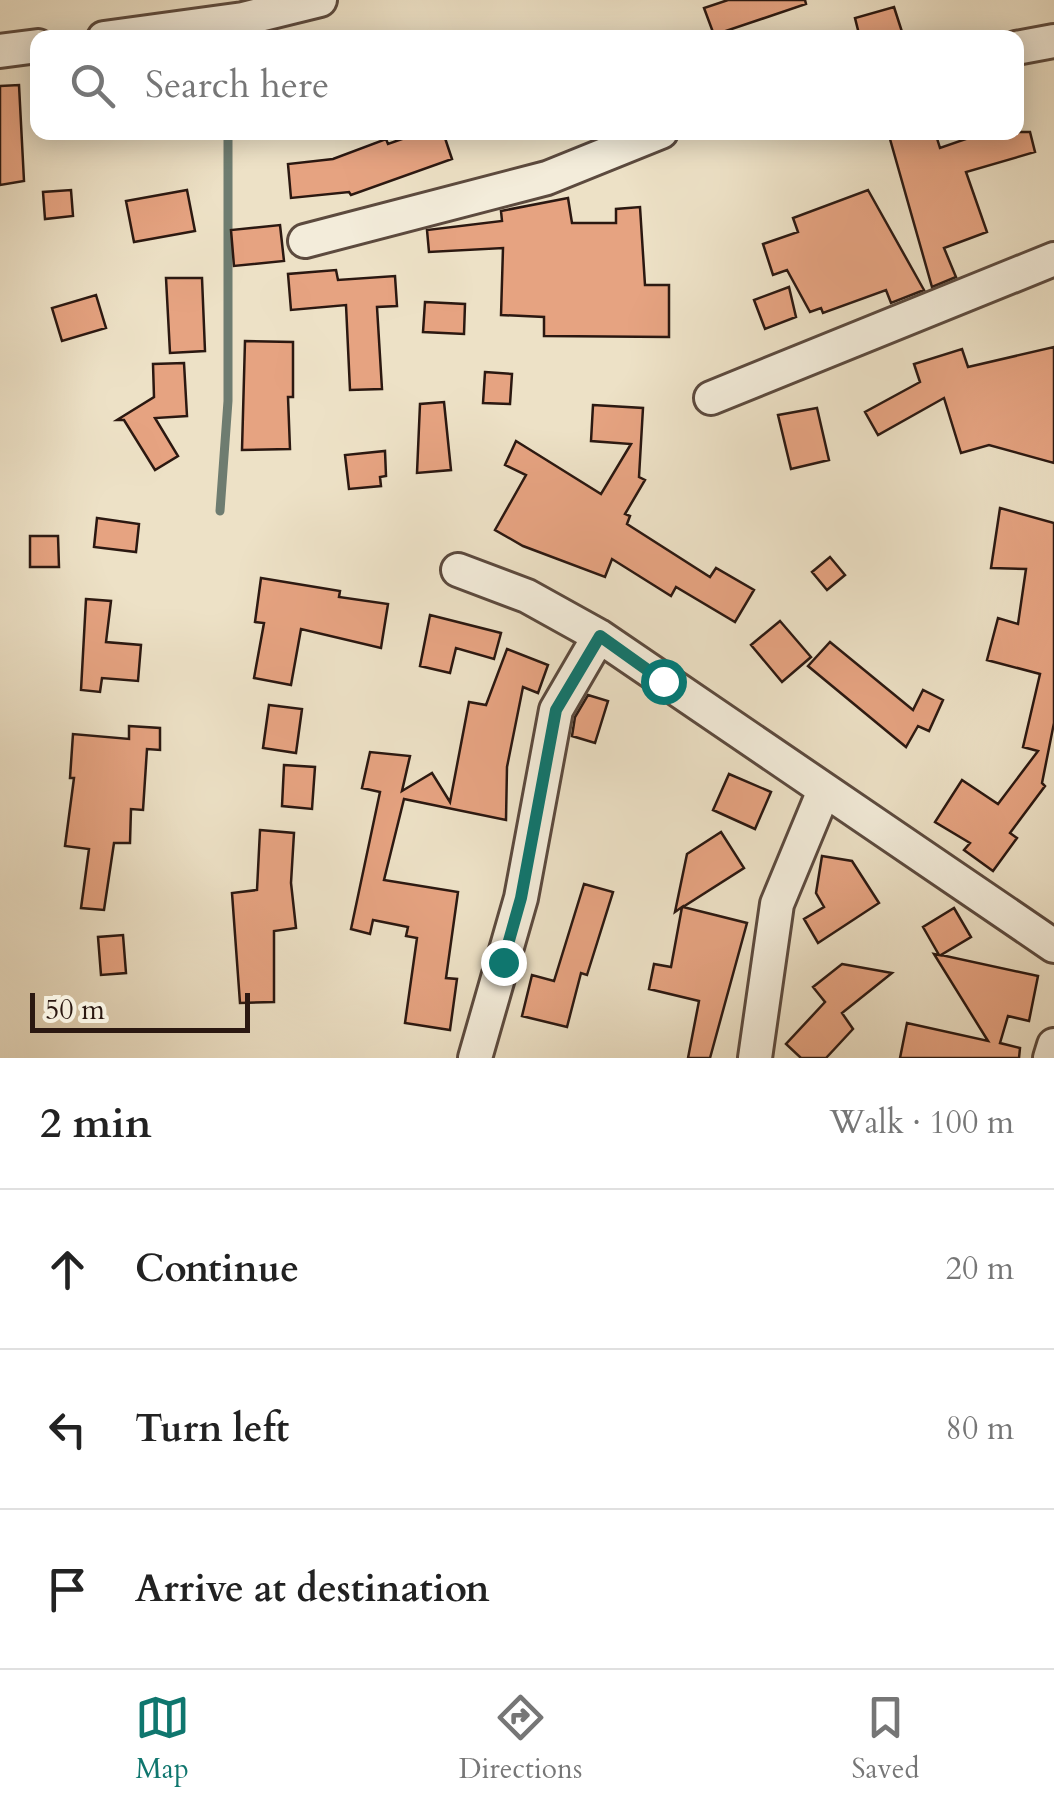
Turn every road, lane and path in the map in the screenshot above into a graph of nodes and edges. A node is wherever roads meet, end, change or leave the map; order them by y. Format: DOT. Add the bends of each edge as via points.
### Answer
graph roads {
  1 [pos="320,0"];
  2 [pos="163,30"];
  3 [pos="1054,42"];
  4 [pos="30,47"];
  5 [pos="1024,47"];
  6 [pos="0,51"];
  7 [pos="641,140"];
  8 [pos="305,240"];
  9 [pos="1054,259"];
  10 [pos="712,398"];
  11 [pos="458,570"];
  12 [pos="600,636"];
  13 [pos="822,793"];
  14 [pos="1054,946"];
  15 [pos="1054,1045"];
  16 [pos="476,1058"];
  17 [pos="754,1058"];
  18 [pos="1050,1058"];
  1 -- 2 [label="street"];
  3 -- 5 [label="street"];
  4 -- 6 [label="street"];
  7 -- 8 [label="street" via="547,178"];
  9 -- 10 [label="street"];
  11 -- 12 [label="street" via="527,596"];
  12 -- 13 [label="street"];
  12 -- 16 [label="street" via="556,710 521,898"];
  13 -- 14 [label="street"];
  13 -- 17 [label="street" via="777,904"];
  15 -- 18 [label="street"];
}
